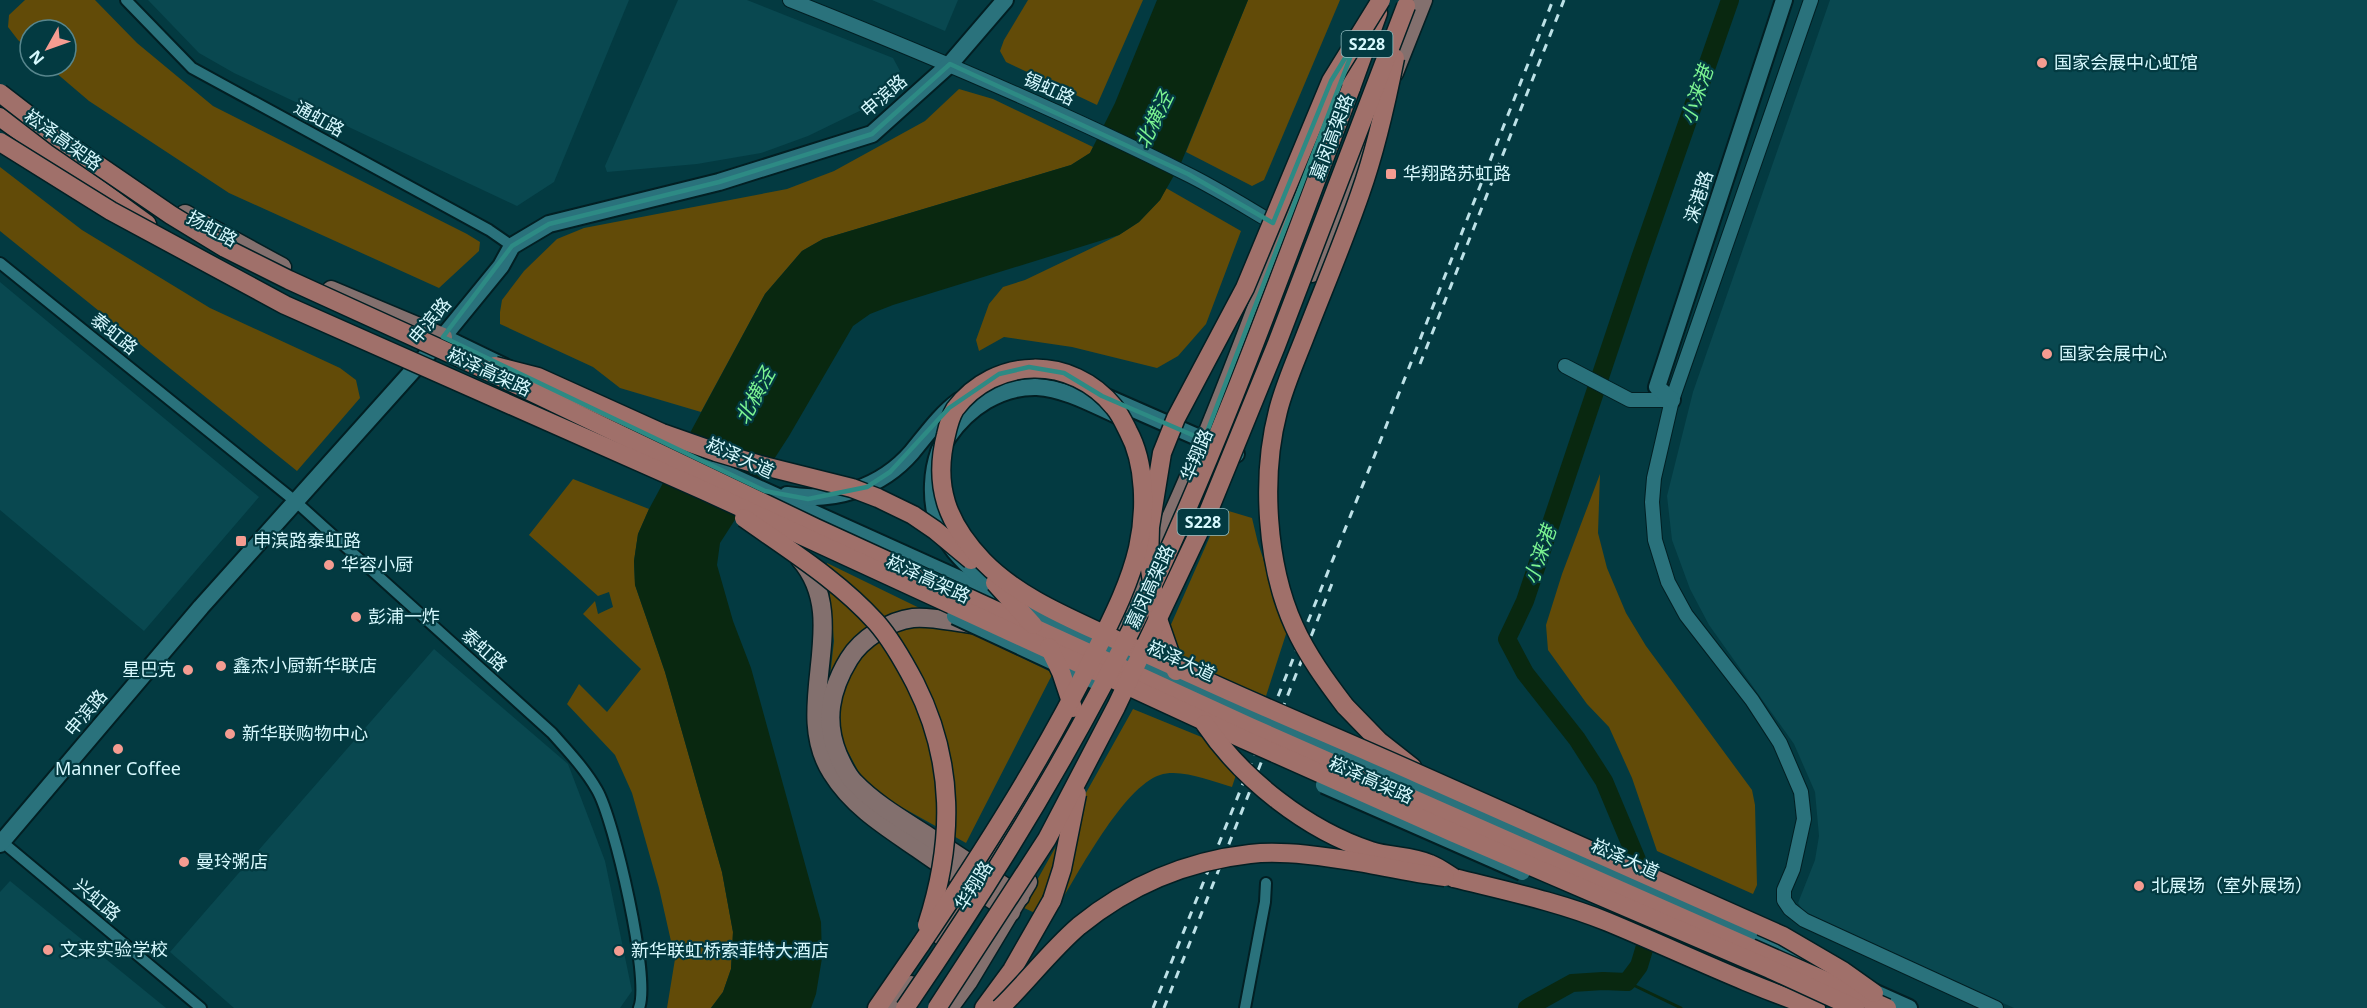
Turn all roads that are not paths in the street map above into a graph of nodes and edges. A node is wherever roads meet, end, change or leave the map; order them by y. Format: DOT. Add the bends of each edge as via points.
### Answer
graph roads {
  1 [pos="126,0"];
  2 [pos="790,0"];
  3 [pos="1005,0"];
  4 [pos="1372,0"];
  5 [pos="1382,0"];
  6 [pos="1784,0"];
  7 [pos="1811,0"];
  8 [pos="1412,2"];
  9 [pos="950,64"];
  10 [pos="0,91"];
  11 [pos="0,117"];
  12 [pos="0,136"];
  13 [pos="0,142"];
  14 [pos="1285,229"];
  15 [pos="177,246"];
  16 [pos="512,246"];
  17 [pos="0,263"];
  18 [pos="443,337"];
  19 [pos="458,357"];
  20 [pos="1565,366"];
  21 [pos="414,369"];
  22 [pos="1009,384"];
  23 [pos="1672,400"];
  24 [pos="1202,445"];
  25 [pos="1234,459"];
  26 [pos="705,491"];
  27 [pos="765,491"];
  28 [pos="295,501"];
  29 [pos="780,535"];
  30 [pos="1004,599"];
  31 [pos="972,624"];
  32 [pos="1420,774"];
  33 [pos="1,842"];
  34 [pos="1454,878"];
  35 [pos="979,880"];
  36 [pos="1266,883"];
  37 [pos="1015,904"];
  38 [pos="921,944"];
  39 [pos="201,1008"];
  40 [pos="639,1008"];
  41 [pos="877,1008"];
  42 [pos="895,1008"];
  43 [pos="905,1008"];
  44 [pos="937,1008"];
  45 [pos="950,1008"];
  46 [pos="984,1008"];
  47 [pos="1000,1008"];
  48 [pos="1245,1008"];
  49 [pos="1816,1008"];
  50 [pos="1837,1008"];
  51 [pos="1855,1008"];
  52 [pos="1887,1008"];
  53 [pos="1896,1008"];
  54 [pos="1909,1008"];
  55 [pos="1996,1008"];
  1 -- 16 [label="street, 通虹路" via="192,68"];
  2 -- 9 [label="street, 锡虹路"];
  3 -- 9 [label="main road, 申滨路"];
  4 -- 14 [label="main road, 华翔路"];
  5 -- 34 [label="highway, bridge" via="1331,81 1245,288 1176,418 1162,453 1150,527 1149,563 1158,619 1170,658 1189,701 1236,761 1299,816 1335,836 1372,851 1429,863"];
  5 -- 43 [label="highway, 嘉闵高架路 / S228, bridge" via="1189,504 1139,614 1096,699 1026,819"];
  6 -- 23 [label="main road, 涞港路" via="1657,387"];
  7 -- 23 [label="street"];
  8 -- 25 [label="main road, 华翔路" via="1348,190"];
  8 -- 32 [label="highway, bridge" via="1379,138 1278,411 1267,496 1279,579 1293,625 1317,669 1379,741"];
  8 -- 44 [label="highway, 嘉闵高架路 / S228, bridge" via="1207,514 1116,706 1047,839"];
  9 -- 14 [label="street, 锡虹路" via="1188,174"];
  9 -- 16 [label="main road, 申滨路" via="872,134 719,182 549,224"];
  10 -- 18 [label="main road, 扬虹路" via="156,199 297,276"];
  10 -- 19 [label="highway, 崧泽高架路, bridge" via="111,176 225,248"];
  11 -- 15 [label="highway, 崧泽高架路, bridge"];
  12 -- 21 [label="main road, 扬虹路" via="56,176 244,285"];
  13 -- 15 [label="highway, bridge" via="111,211"];
  14 -- 24 [label="main road, 华翔路"];
  15 -- 26 [label="highway, 崧泽高架路, bridge" via="285,305"];
  16 -- 18 [label="main road, 申滨路" via="501,266"];
  17 -- 28 [label="street, 泰虹路"];
  18 -- 21 [label="main road, 申滨路"];
  18 -- 27 [label="main road, 崧泽大道"];
  19 -- 46 [label="highway, bridge" via="538,377 662,433 716,452 878,498 935,530 1003,590 1028,618 1048,644 1061,672 1072,707 1081,773 1052,900 1017,962"];
  19 -- 52 [label="highway, 崧泽高架路, bridge" via="827,533 1239,722"];
  20 -- 23 [label="street" via="1630,400"];
  21 -- 28 [label="main road, 申滨路"];
  21 -- 29 [label="main road, bridge"];
  22 -- 24 [label="main road" via="1025,373 1067,381"];
  22 -- 27 [label="main road, bridge" via="988,382 949,408 910,454 867,487 808,499"];
  22 -- 30 [label="main road, bridge" via="956,425 939,450 932,494 936,517 951,549"];
  23 -- 55 [label="street" via="1654,478 1655,540 1668,582 1686,615 1769,726 1801,792 1804,819 1784,900 1804,920"];
  24 -- 25 [label="main road"];
  24 -- 35 [label="main road, 华翔路" via="1138,592"];
  25 -- 37 [label="main road, 华翔路" via="1122,708"];
  26 -- 38 [label="highway, bridge" via="842,590 876,622 905,662 924,700 944,765 946,836 936,897"];
  26 -- 51 [label="highway, 崧泽高架路, bridge" via="1254,744"];
  27 -- 30 [label="main road, 崧泽大道"];
  28 -- 33 [label="main road, 申滨路"];
  28 -- 40 [label="street, 泰虹路" via="552,733 579,762 598,791 610,823 639,954"];
  29 -- 31 [label="main road, bridge"];
  29 -- 35 [label="main road, bridge" via="806,566 822,604 816,734 831,772 869,815"];
  30 -- 54 [label="main road, 崧泽大道, bridge" via="1256,718"];
  31 -- 35 [label="main road, bridge" via="913,618 868,639 854,652 840,675 832,694 829,720 832,741 852,780"];
  31 -- 50 [label="main road, bridge" via="1437,836"];
  32 -- 38 [label="highway, bridge" via="1236,694 1106,635 1096,630 1053,611 985,563 964,539 948,511 940,482 942,451 952,414 972,391 999,374 1029,367 1064,373 1091,386 1115,408 1132,439 1141,475 1143,508 1138,548 1113,617 1108,627 1103,637 1098,647 1078,686 1032,769"];
  32 -- 53 [label="highway, bridge" via="1783,936"];
  33 -- 39 [label="street, 兴虹路"];
  34 -- 47 [label="highway, bridge" via="1303,855 1251,854 1195,864 1158,877 1107,905 1053,950"];
  34 -- 49 [label="highway" via="1547,901 1607,922 1760,989"];
  35 -- 37 [label="main road"];
  35 -- 42 [label="main road, 华翔路"];
  36 -- 48 [label="street"];
  37 -- 45 [label="main road, 华翔路"];
  38 -- 41 [label="highway"];
}
